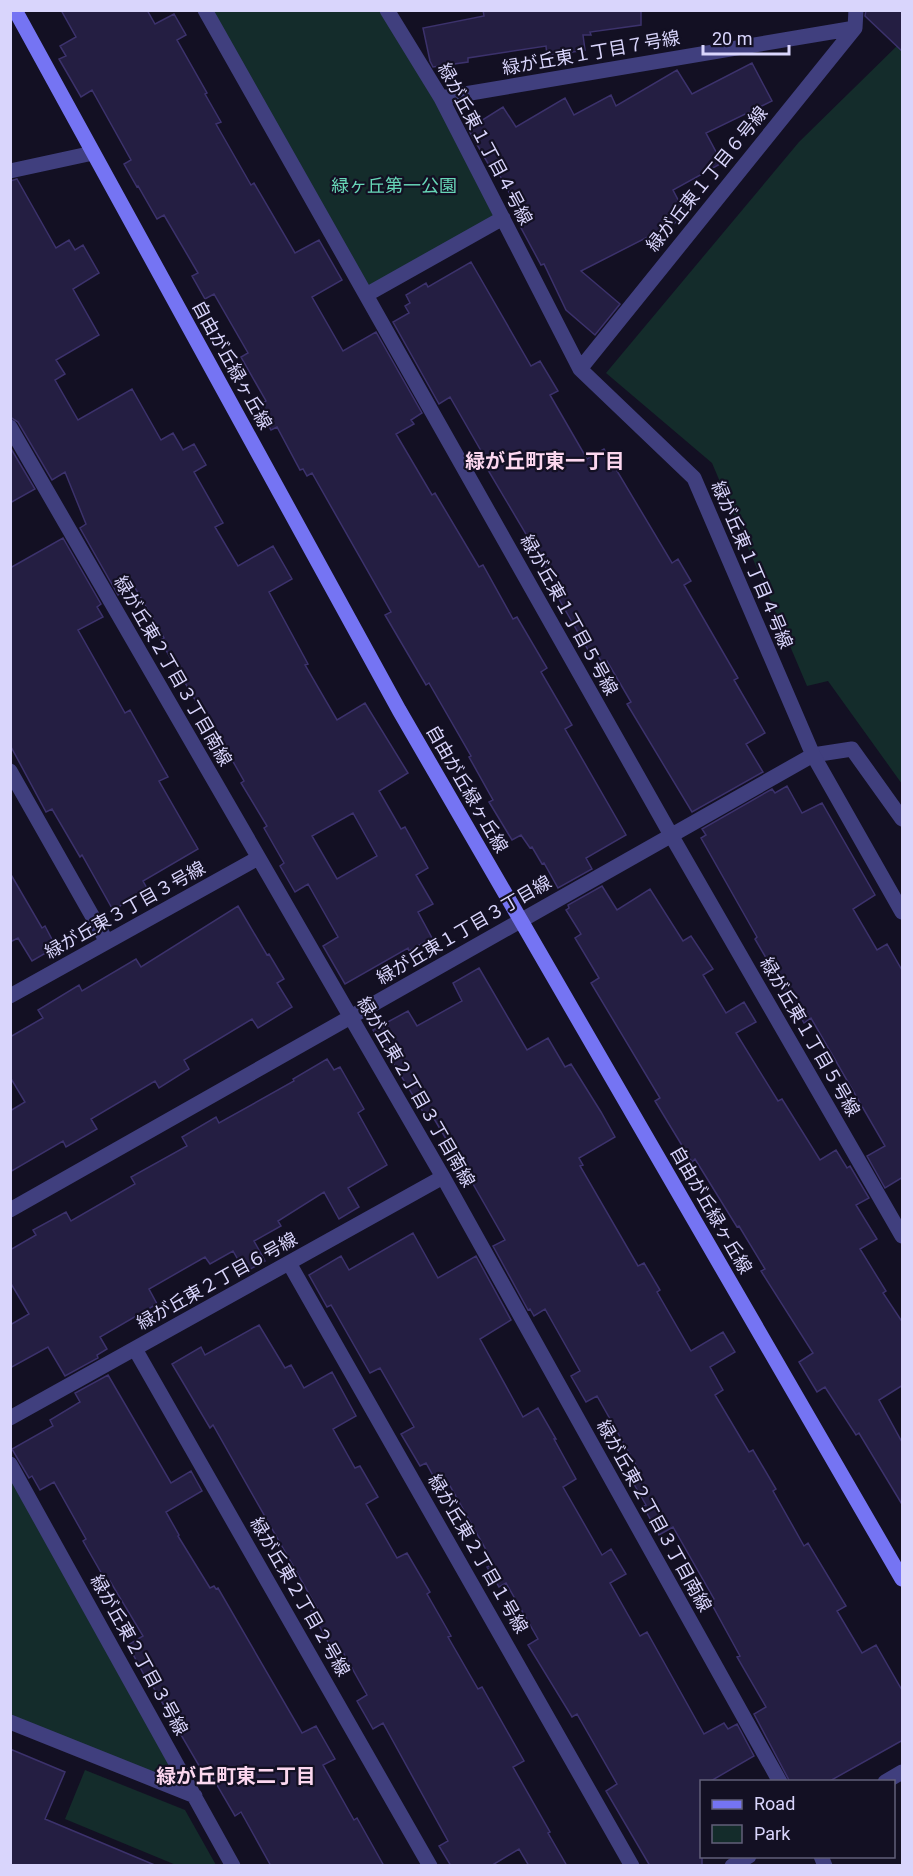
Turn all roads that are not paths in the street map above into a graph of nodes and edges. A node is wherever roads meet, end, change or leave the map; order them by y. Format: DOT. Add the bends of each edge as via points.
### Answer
graph roads {
  1 [pos="15,10"];
  2 [pos="205,10"];
  3 [pos="387,10"];
  4 [pos="856,10"];
  5 [pos="855,28"];
  6 [pos="441,99"];
  7 [pos="93,153"];
  8 [pos="10,171"];
  9 [pos="503,218"];
  10 [pos="366,295"];
  11 [pos="580,369"];
  12 [pos="10,427"];
  13 [pos="813,755"];
  14 [pos="10,771"];
  15 [pos="903,819"];
  16 [pos="671,835"];
  17 [pos="258,858"];
  18 [pos="903,912"];
  19 [pos="521,920"];
  20 [pos="107,942"];
  21 [pos="10,996"];
  22 [pos="350,1018"];
  23 [pos="443,1177"];
  24 [pos="10,1210"];
  25 [pos="903,1236"];
  26 [pos="289,1263"];
  27 [pos="135,1349"];
  28 [pos="10,1418"];
  29 [pos="10,1464"];
  30 [pos="903,1579"];
  31 [pos="10,1722"];
  32 [pos="903,1772"];
  33 [pos="779,1780"];
  34 [pos="889,1780"];
  35 [pos="195,1796"];
  36 [pos="746,1858"];
  37 [pos="233,1866"];
  38 [pos="430,1866"];
  39 [pos="632,1866"];
  40 [pos="732,1866"];
  1 -- 7 [label="street, 自由が丘緑ヶ丘線"];
  2 -- 10 [label="street, 緑が丘東１丁目５号線"];
  3 -- 6 [label="street, 緑が丘東１丁目４号線"];
  4 -- 5 [label="street"];
  5 -- 6 [label="street, 緑が丘東１丁目７号線"];
  5 -- 11 [label="street, 緑が丘東１丁目６号線"];
  6 -- 9 [label="street, 緑が丘東１丁目４号線"];
  7 -- 8 [label="street"];
  7 -- 19 [label="street, 自由が丘緑ヶ丘線" via="399,710"];
  9 -- 10 [label="street"];
  9 -- 11 [label="street, 緑が丘東１丁目４号線"];
  10 -- 16 [label="street, 緑が丘東１丁目５号線"];
  11 -- 13 [label="street, 緑が丘東１丁目４号線" via="694,478"];
  12 -- 17 [label="street, 緑が丘東２丁目３丁目南線"];
  13 -- 15 [label="street" via="852,749"];
  13 -- 16 [label="street, 緑が丘東１丁目３丁目線"];
  13 -- 18 [label="street, 緑が丘東１丁目４号線"];
  14 -- 20 [label="street"];
  16 -- 19 [label="street, 緑が丘東１丁目３丁目線"];
  16 -- 25 [label="street, 緑が丘東１丁目５号線"];
  17 -- 20 [label="street, 緑が丘東３丁目３号線"];
  17 -- 22 [label="street, 緑が丘東２丁目３丁目南線"];
  19 -- 22 [label="street, 緑が丘東１丁目３丁目線"];
  19 -- 30 [label="street, 自由が丘緑ヶ丘線"];
  20 -- 21 [label="street, 緑が丘東３丁目３号線"];
  22 -- 23 [label="street, 緑が丘東２丁目３丁目南線"];
  22 -- 24 [label="street, 緑が丘東１丁目３丁目線"];
  23 -- 26 [label="street, 緑が丘東２丁目６号線"];
  23 -- 33 [label="street, 緑が丘東２丁目３丁目南線"];
  26 -- 27 [label="street, 緑が丘東２丁目６号線"];
  26 -- 39 [label="street, 緑が丘東２丁目１号線"];
  27 -- 28 [label="street, 緑が丘東２丁目６号線"];
  27 -- 38 [label="street, 緑が丘東２丁目２号線"];
  29 -- 35 [label="street, 緑が丘東２丁目３号線"];
  31 -- 35 [label="street"];
  32 -- 34 [label="street"];
  35 -- 37 [label="street, 緑が丘東２丁目３号線"];
  36 -- 40 [label="street"];
}
